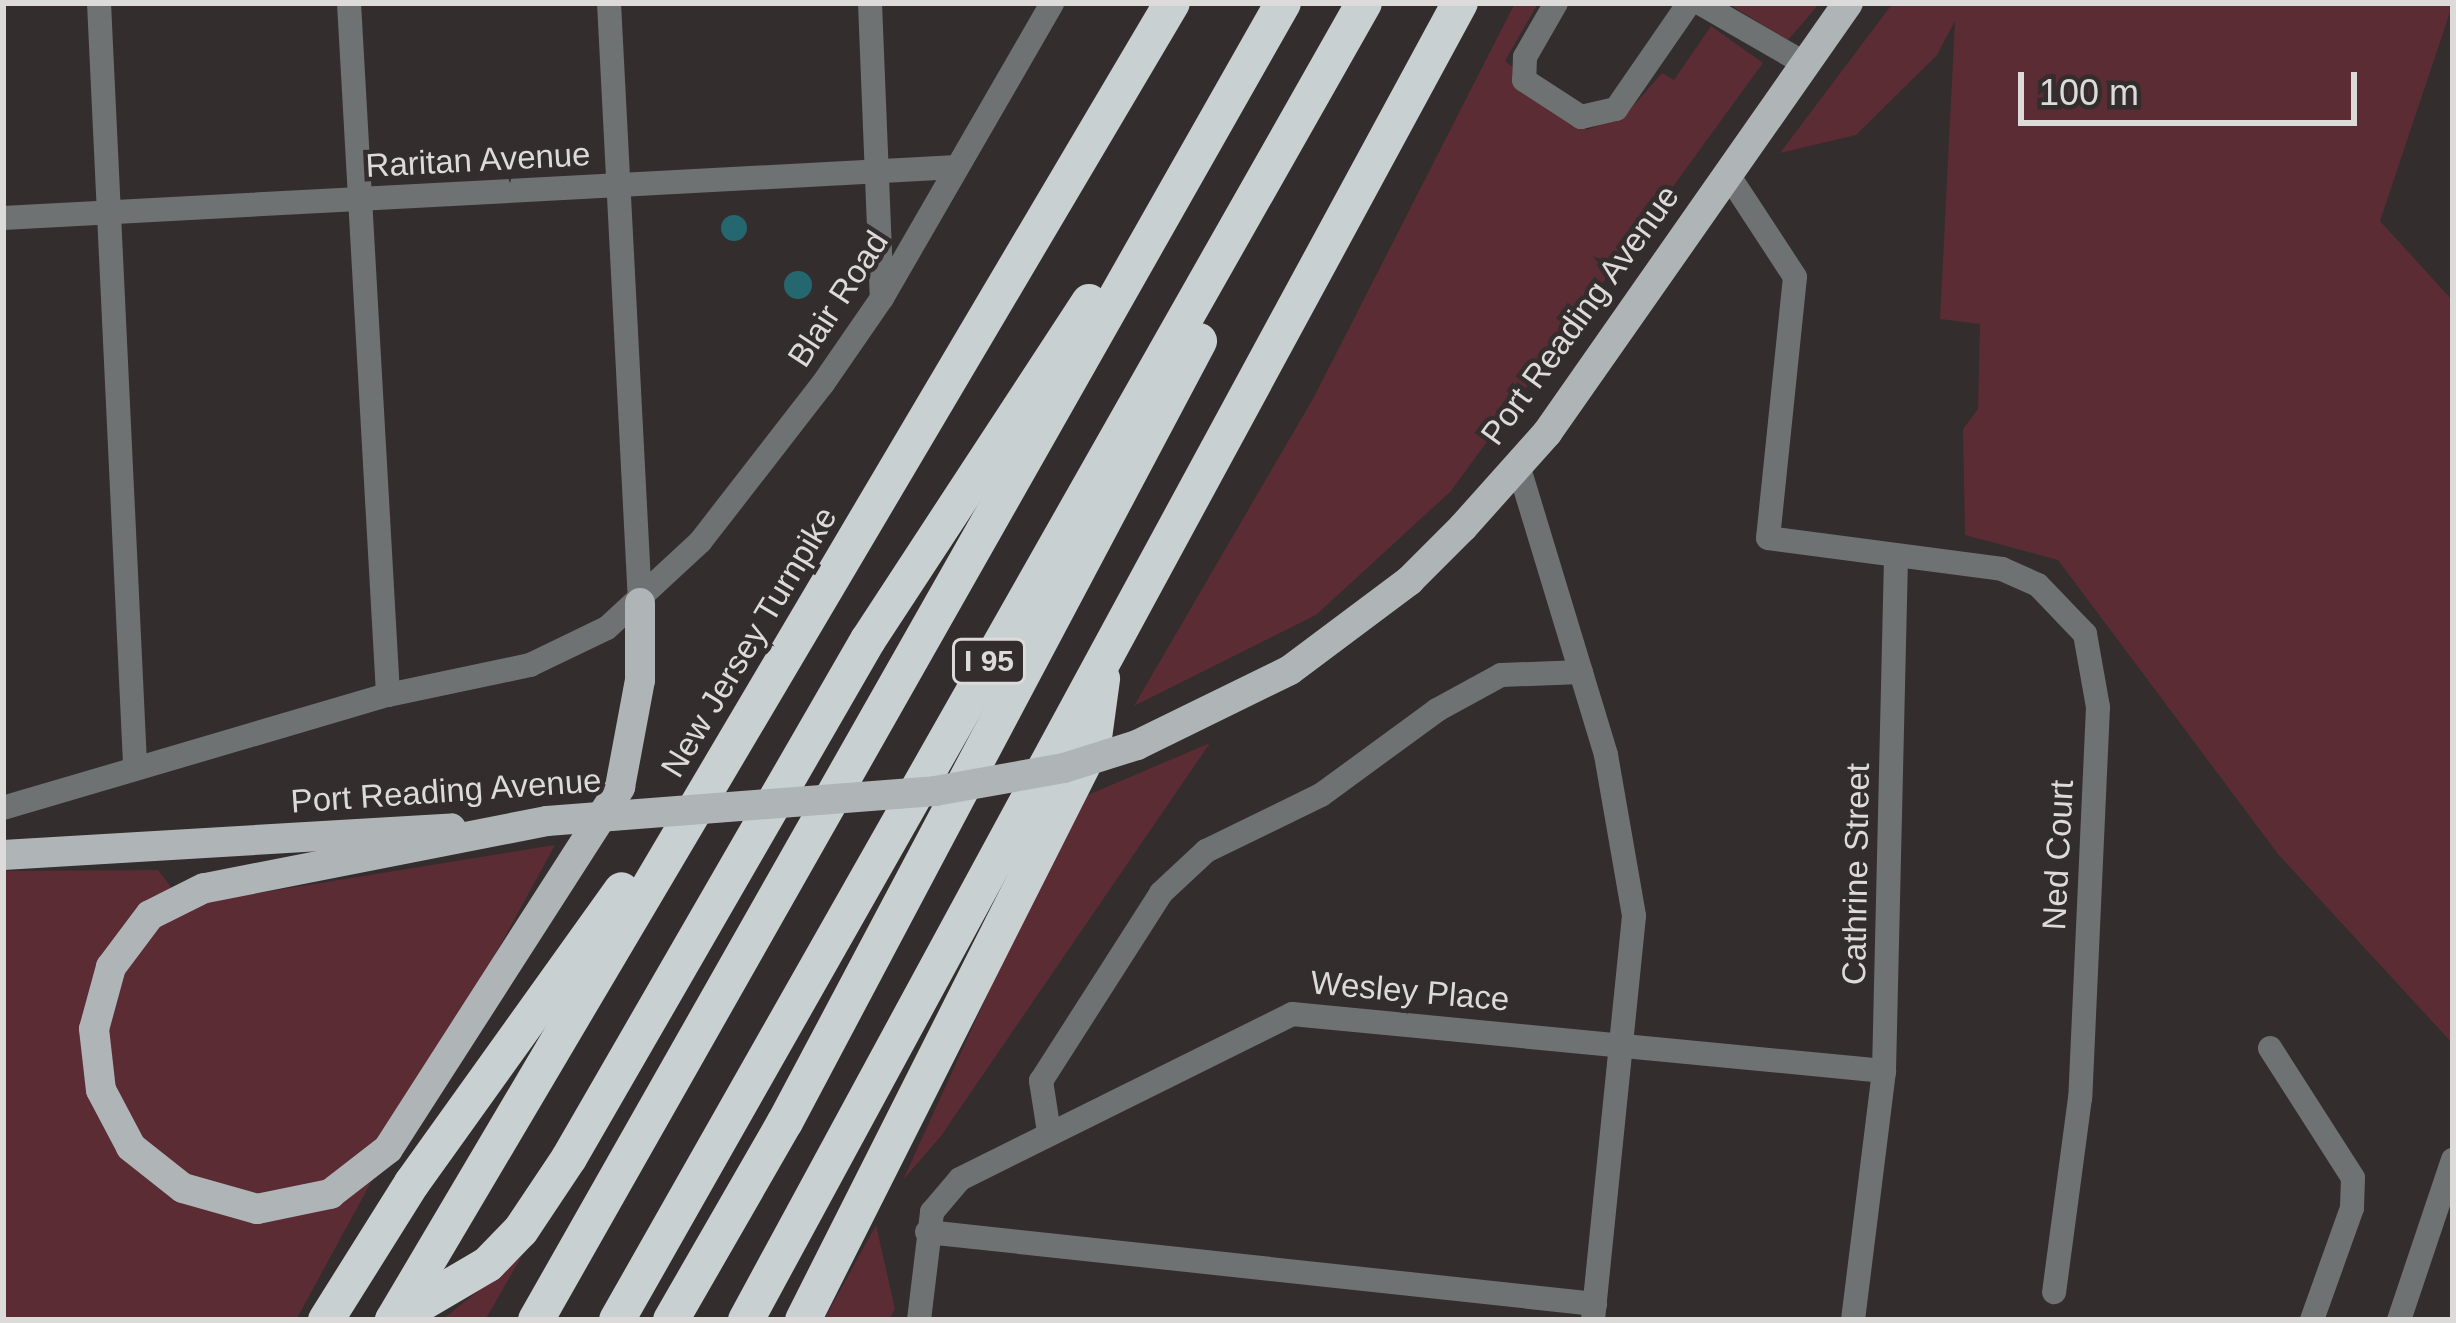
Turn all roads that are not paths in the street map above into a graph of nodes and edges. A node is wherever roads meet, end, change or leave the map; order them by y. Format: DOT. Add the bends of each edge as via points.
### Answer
graph roads {
  1 [pos="99,3"];
  2 [pos="349,3"];
  3 [pos="610,3"];
  4 [pos="870,3"];
  5 [pos="1052,3"];
  6 [pos="1172,3"];
  7 [pos="1283,3"];
  8 [pos="1368,3"];
  9 [pos="1460,3"];
  10 [pos="1556,3"];
  11 [pos="1689,3"];
  12 [pos="1700,3"];
  13 [pos="1848,3"];
  14 [pos="1804,63"];
  15 [pos="1212,128"];
  16 [pos="957,167"];
  17 [pos="878,171"];
  18 [pos="1727,173"];
  19 [pos="619,186"];
  20 [pos="359,200"];
  21 [pos="111,213"];
  22 [pos="3,218"];
  23 [pos="882,298"];
  24 [pos="1518,465"];
  25 [pos="1896,558"];
  26 [pos="640,603"];
  27 [pos="788,651"];
  28 [pos="1106,655"];
  29 [pos="1581,672"];
  30 [pos="388,695"];
  31 [pos="135,764"];
  32 [pos="3,808"];
  33 [pos="547,821"];
  34 [pos="3,855"];
  35 [pos="1623,1045"];
  36 [pos="2270,1048"];
  37 [pos="1884,1071"];
  38 [pos="1049,1132"];
  39 [pos="2453,1160"];
  40 [pos="927,1232"];
  41 [pos="2054,1292"];
  42 [pos="1594,1312"];
  43 [pos="2404,1318"];
  44 [pos="326,1320"];
  45 [pos="393,1320"];
  46 [pos="536,1320"];
  47 [pos="617,1320"];
  48 [pos="671,1320"];
  49 [pos="746,1320"];
  50 [pos="802,1320"];
  51 [pos="919,1320"];
  52 [pos="1852,1320"];
  53 [pos="2312,1320"];
  1 -- 21 [label="street"];
  2 -- 20 [label="street"];
  3 -- 19 [label="street"];
  4 -- 17 [label="street"];
  5 -- 16 [label="street, Blair Road"];
  6 -- 27 [label="highway, New Jersey Turnpike"];
  7 -- 15 [label="highway, I 95"];
  8 -- 47 [label="highway, I 95"];
  8 -- 48 [label="highway" via="1054,618"];
  9 -- 28 [label="highway"];
  10 -- 11 [label="street" via="1525,57 1524,80 1581,117 1616,109"];
  12 -- 14 [label="street"];
  13 -- 14 [label="main road, Port Reading Avenue"];
  14 -- 18 [label="main road, Port Reading Avenue"];
  15 -- 45 [label="highway, bridge" via="952,503 521,1231 488,1264"];
  15 -- 46 [label="highway, I 95"];
  16 -- 17 [label="street, Raritan Avenue"];
  16 -- 23 [label="street, Blair Road"];
  17 -- 19 [label="street, Raritan Avenue"];
  17 -- 23 [label="street"];
  18 -- 24 [label="main road, Port Reading Avenue"];
  18 -- 25 [label="street" via="1795,277 1768,538"];
  19 -- 20 [label="street, Raritan Avenue"];
  19 -- 26 [label="street"];
  20 -- 21 [label="street, Raritan Avenue"];
  20 -- 30 [label="street"];
  21 -- 22 [label="street, Raritan Avenue"];
  21 -- 31 [label="street"];
  23 -- 26 [label="street, Blair Road" via="752,478"];
  24 -- 29 [label="street"];
  24 -- 33 [label="main road, Port Reading Avenue, bridge" via="1409,580 1349,630 1217,712 1137,745 1064,768 935,791"];
  25 -- 37 [label="street, Cathrine Street"];
  25 -- 41 [label="street, Ned Court" via="2002,568 2038,585 2084,634 2094,670 2080,1098"];
  26 -- 30 [label="street" via="530,665"];
  26 -- 33 [label="main road" via="638,700 620,787 388,1149 331,1193 257,1209 183,1188 131,1147 101,1090 94,1029 111,967 150,915 204,888"];
  27 -- 44 [label="highway" via="412,1184"];
  27 -- 45 [label="highway, New Jersey Turnpike"];
  28 -- 49 [label="highway"];
  28 -- 50 [label="highway" via="1093,745"];
  29 -- 35 [label="street" via="1606,755 1634,916"];
  29 -- 38 [label="street" via="1501,675 1437,710 1321,795 1205,851 1161,893 1041,1081"];
  30 -- 31 [label="street"];
  31 -- 32 [label="street"];
  33 -- 34 [label="main road, Port Reading Avenue"];
  35 -- 37 [label="street, Wesley Place"];
  35 -- 38 [label="street, Wesley Place" via="1292,1014"];
  35 -- 42 [label="street"];
  36 -- 53 [label="street" via="2353,1178 2352,1208"];
  37 -- 52 [label="street, Cathrine Street"];
  38 -- 40 [label="street, Wesley Place" via="960,1180"];
  39 -- 43 [label="street"];
  40 -- 42 [label="street"];
  40 -- 51 [label="street"];
}
